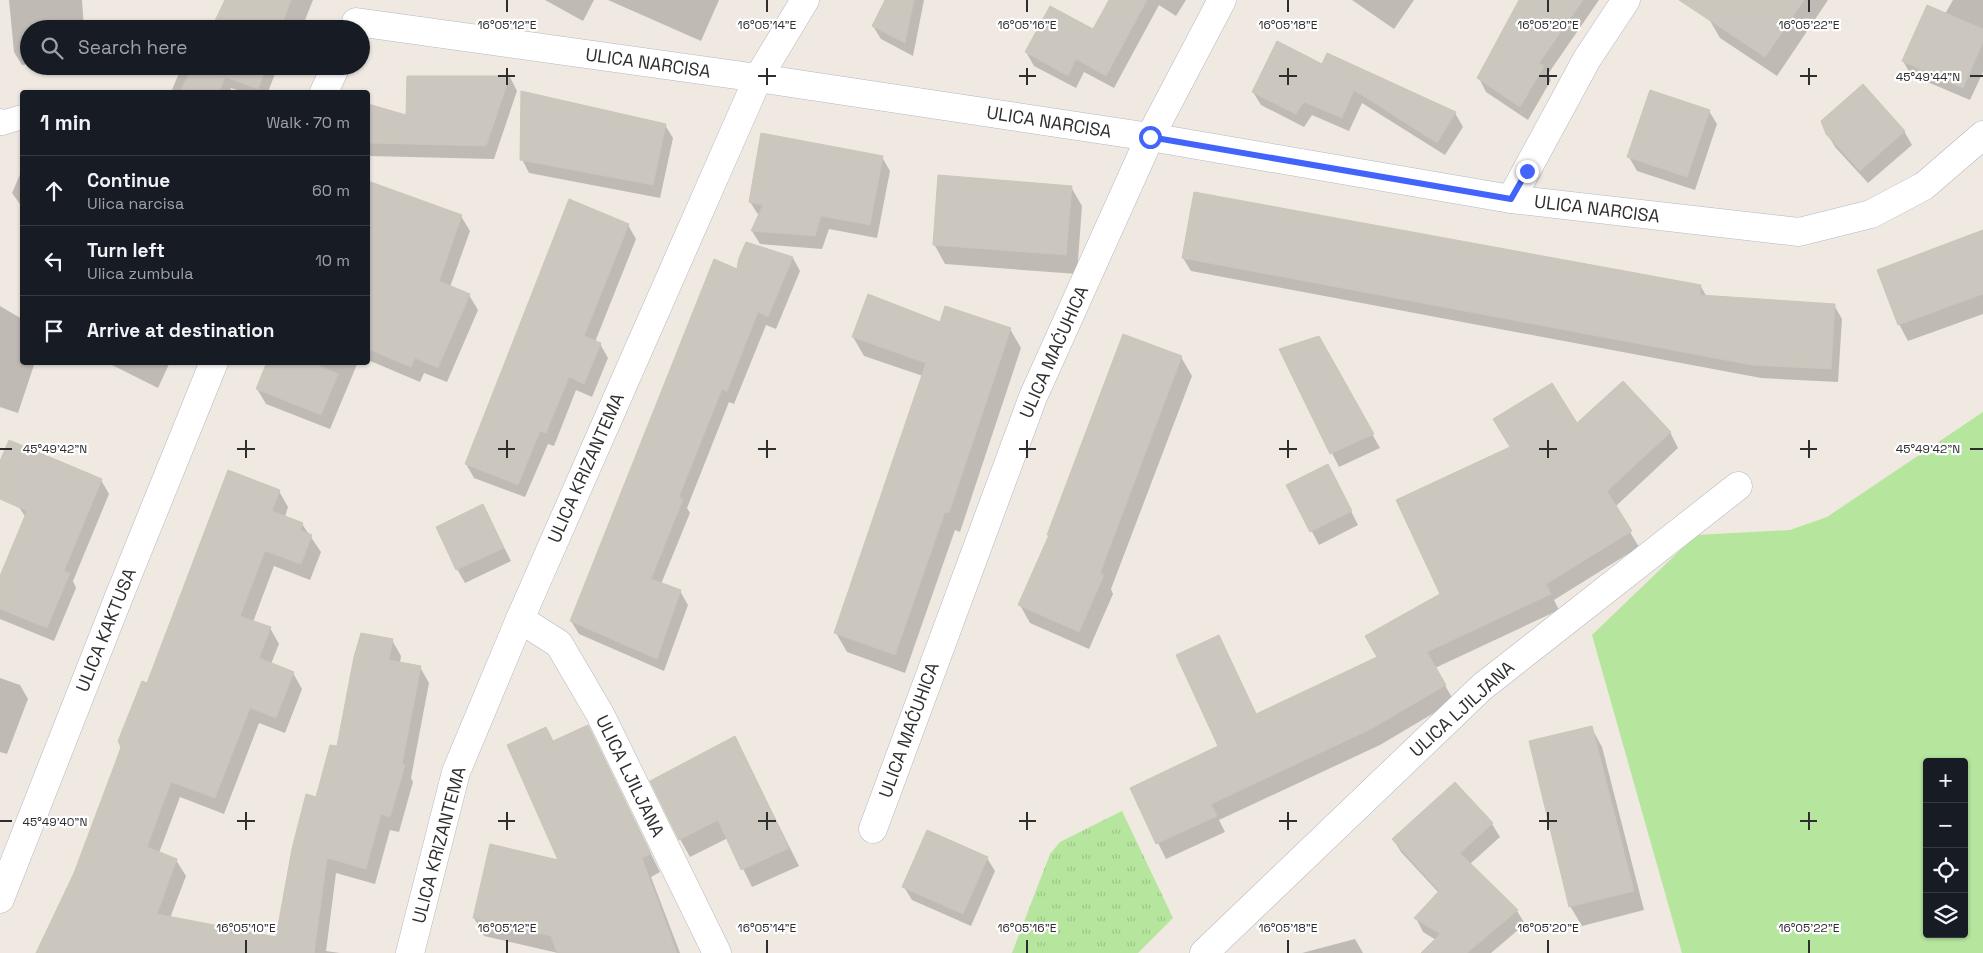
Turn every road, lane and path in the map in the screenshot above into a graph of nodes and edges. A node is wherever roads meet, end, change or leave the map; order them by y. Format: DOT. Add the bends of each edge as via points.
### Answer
graph roads {
  1 [pos="805,0"];
  2 [pos="1222,0"];
  3 [pos="1626,0"];
  4 [pos="359,17"];
  5 [pos="332,75"];
  6 [pos="758,78"];
  7 [pos="325,90"];
  8 [pos="20,118"];
  9 [pos="0,121"];
  10 [pos="1983,135"];
  11 [pos="1150,137"];
  12 [pos="1511,199"];
  13 [pos="213,365"];
  14 [pos="1738,486"];
  15 [pos="520,619"];
  16 [pos="873,829"];
  17 [pos="0,899"];
  18 [pos="410,953"];
  19 [pos="717,953"];
  20 [pos="1204,953"];
  1 -- 6 [label="street, ULICA KRIZANTEMA"];
  2 -- 11 [label="street, ULICA MAĆUHICA"];
  3 -- 12 [label="street" via="1587,60"];
  4 -- 6 [label="street, ULICA NARCISA"];
  5 -- 7 [label="street"];
  6 -- 11 [label="street, ULICA NARCISA"];
  6 -- 15 [label="street, ULICA KRIZANTEMA"];
  8 -- 9 [label="lane"];
  10 -- 12 [label="street, ULICA NARCISA" via="1924,186 1871,214 1799,232"];
  11 -- 12 [label="street, ULICA NARCISA"];
  11 -- 16 [label="street, ULICA MAĆUHICA" via="1033,397"];
  13 -- 17 [label="street, ULICA KAKTUSA"];
  14 -- 20 [label="street, ULICA LJILJANA" via="1482,687"];
  15 -- 18 [label="street, ULICA KRIZANTEMA" via="456,772"];
  15 -- 19 [label="street, ULICA LJILJANA" via="559,644 600,714"];
}
